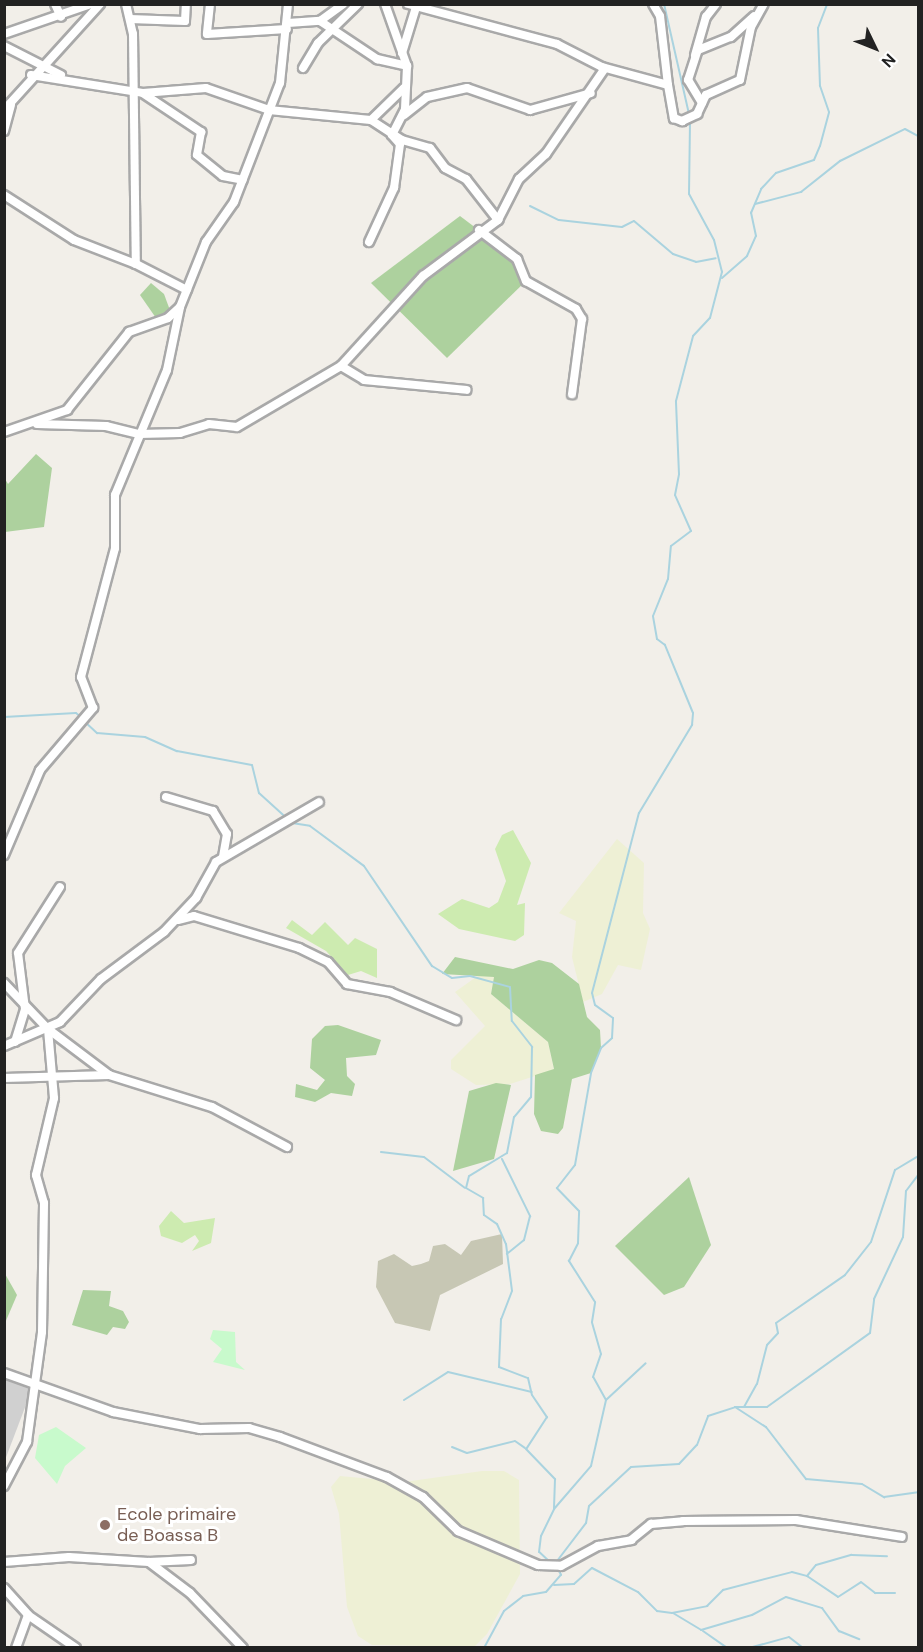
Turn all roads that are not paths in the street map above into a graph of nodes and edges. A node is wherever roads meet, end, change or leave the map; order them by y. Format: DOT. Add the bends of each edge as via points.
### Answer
graph roads {
  1 [pos="55,4"];
  2 [pos="91,4"];
  3 [pos="100,4"];
  4 [pos="126,4"];
  5 [pos="186,4"];
  6 [pos="210,4"];
  7 [pos="288,4"];
  8 [pos="344,4"];
  9 [pos="358,4"];
  10 [pos="385,4"];
  11 [pos="653,4"];
  12 [pos="716,4"];
  13 [pos="764,4"];
  14 [pos="414,5"];
  15 [pos="755,15"];
  16 [pos="61,17"];
  17 [pos="130,19"];
  18 [pos="320,21"];
  19 [pos="288,26"];
  20 [pos="334,29"];
  21 [pos="4,34"];
  22 [pos="4,46"];
  23 [pos="402,53"];
  24 [pos="695,56"];
  25 [pos="42,64"];
  26 [pos="407,66"];
  27 [pos="303,68"];
  28 [pos="605,68"];
  29 [pos="31,75"];
  30 [pos="62,76"];
  31 [pos="668,85"];
  32 [pos="404,88"];
  33 [pos="139,92"];
  34 [pos="591,93"];
  35 [pos="702,103"];
  36 [pos="8,107"];
  37 [pos="269,110"];
  38 [pos="404,116"];
  39 [pos="371,120"];
  40 [pos="4,130"];
  41 [pos="392,135"];
  42 [pos="243,180"];
  43 [pos="4,195"];
  44 [pos="498,220"];
  45 [pos="479,230"];
  46 [pos="369,242"];
  47 [pos="136,264"];
  48 [pos="188,290"];
  49 [pos="180,307"];
  50 [pos="341,366"];
  51 [pos="467,390"];
  52 [pos="572,394"];
  53 [pos="37,424"];
  54 [pos="4,432"];
  55 [pos="139,434"];
  56 [pos="166,796"];
  57 [pos="319,802"];
  58 [pos="4,855"];
  59 [pos="223,856"];
  60 [pos="60,887"];
  61 [pos="176,920"];
  62 [pos="4,983"];
  63 [pos="22,996"];
  64 [pos="456,1020"];
  65 [pos="48,1029"];
  66 [pos="15,1042"];
  67 [pos="4,1046"];
  68 [pos="53,1074"];
  69 [pos="109,1075"];
  70 [pos="4,1078"];
  71 [pos="287,1147"];
  72 [pos="4,1374"];
  73 [pos="36,1384"];
  74 [pos="4,1486"];
  75 [pos="902,1537"];
  76 [pos="191,1560"];
  77 [pos="4,1562"];
  78 [pos="149,1562"];
  79 [pos="4,1588"];
  80 [pos="28,1615"];
  81 [pos="16,1647"];
  82 [pos="76,1647"];
  83 [pos="243,1647"];
  1 -- 16 [label="street"];
  2 -- 16 [label="street"];
  3 -- 25 [label="street"];
  4 -- 17 [label="street"];
  5 -- 17 [label="street" via="186,21"];
  6 -- 19 [label="street" via="207,34"];
  7 -- 19 [label="street"];
  8 -- 18 [label="street"];
  9 -- 20 [label="street"];
  10 -- 23 [label="street"];
  11 -- 31 [label="street" via="660,16"];
  12 -- 24 [label="street" via="706,17"];
  13 -- 15 [label="street"];
  14 -- 23 [label="street"];
  14 -- 28 [label="street" via="557,44"];
  15 -- 24 [label="street"];
  15 -- 35 [label="street" via="740,80 706,95"];
  16 -- 21 [label="street"];
  17 -- 33 [label="street"];
  18 -- 19 [label="street"];
  18 -- 20 [label="street"];
  19 -- 37 [label="street" via="280,83"];
  20 -- 26 [label="street" via="377,60"];
  20 -- 27 [label="street"];
  22 -- 25 [label="street"];
  23 -- 26 [label="street"];
  24 -- 35 [label="street" via="688,80"];
  25 -- 29 [label="street"];
  25 -- 30 [label="street"];
  26 -- 32 [label="street"];
  28 -- 31 [label="street"];
  28 -- 34 [label="street"];
  29 -- 30 [label="street"];
  29 -- 36 [label="street"];
  30 -- 33 [label="street"];
  31 -- 35 [label="street" via="676,120 694,117"];
  32 -- 38 [label="street"];
  32 -- 39 [label="street"];
  33 -- 37 [label="street" via="206,88"];
  33 -- 42 [label="street" via="201,132 197,155 223,176"];
  33 -- 47 [label="street"];
  34 -- 38 [label="street" via="584,91 531,110 467,88 427,97"];
  34 -- 44 [label="street" via="519,179"];
  36 -- 40 [label="street"];
  37 -- 39 [label="street"];
  37 -- 42 [label="street"];
  38 -- 41 [label="street"];
  39 -- 41 [label="street"];
  41 -- 44 [label="street" via="430,148 445,168 465,179"];
  41 -- 46 [label="street" via="400,144 394,188"];
  42 -- 48 [label="street" via="207,242"];
  43 -- 47 [label="street" via="74,240"];
  44 -- 45 [label="street"];
  45 -- 50 [label="street" via="423,276"];
  45 -- 52 [label="street" via="517,259 526,281 576,309 582,320"];
  47 -- 48 [label="street"];
  48 -- 49 [label="street"];
  49 -- 53 [label="street" via="168,318 129,332 73,406"];
  49 -- 55 [label="street" via="170,362"];
  50 -- 51 [label="street" via="364,380"];
  50 -- 55 [label="street" via="237,427 209,424 180,433"];
  53 -- 54 [label="street"];
  53 -- 55 [label="street" via="106,426"];
  55 -- 58 [label="street" via="115,495 115,548 81,677 93,708 40,770"];
  56 -- 59 [label="street" via="213,811 227,834"];
  57 -- 59 [label="street"];
  59 -- 61 [label="street"];
  60 -- 63 [label="street" via="20,946"];
  61 -- 64 [label="street" via="194,916 299,948 328,962 347,984 390,992"];
  61 -- 65 [label="street"];
  62 -- 63 [label="street"];
  63 -- 65 [label="street"];
  63 -- 66 [label="street" via="22,1028"];
  65 -- 66 [label="street"];
  65 -- 68 [label="street"];
  65 -- 69 [label="street"];
  66 -- 67 [label="street"];
  68 -- 69 [label="street"];
  68 -- 70 [label="street"];
  68 -- 73 [label="street" via="52,1113 36,1175 44,1203 45,1276"];
  69 -- 71 [label="street" via="212,1107"];
  72 -- 73 [label="street"];
  73 -- 74 [label="street" via="27,1442"];
  73 -- 75 [label="street" via="175,1425 249,1428 280,1437 387,1477 423,1497 458,1531 538,1564 567,1564 598,1546 631,1540 651,1524 683,1521 796,1520"];
  76 -- 78 [label="street"];
  77 -- 78 [label="street" via="69,1557"];
  78 -- 83 [label="street" via="190,1593"];
  79 -- 80 [label="street"];
  80 -- 81 [label="street"];
  80 -- 82 [label="street"];
}
